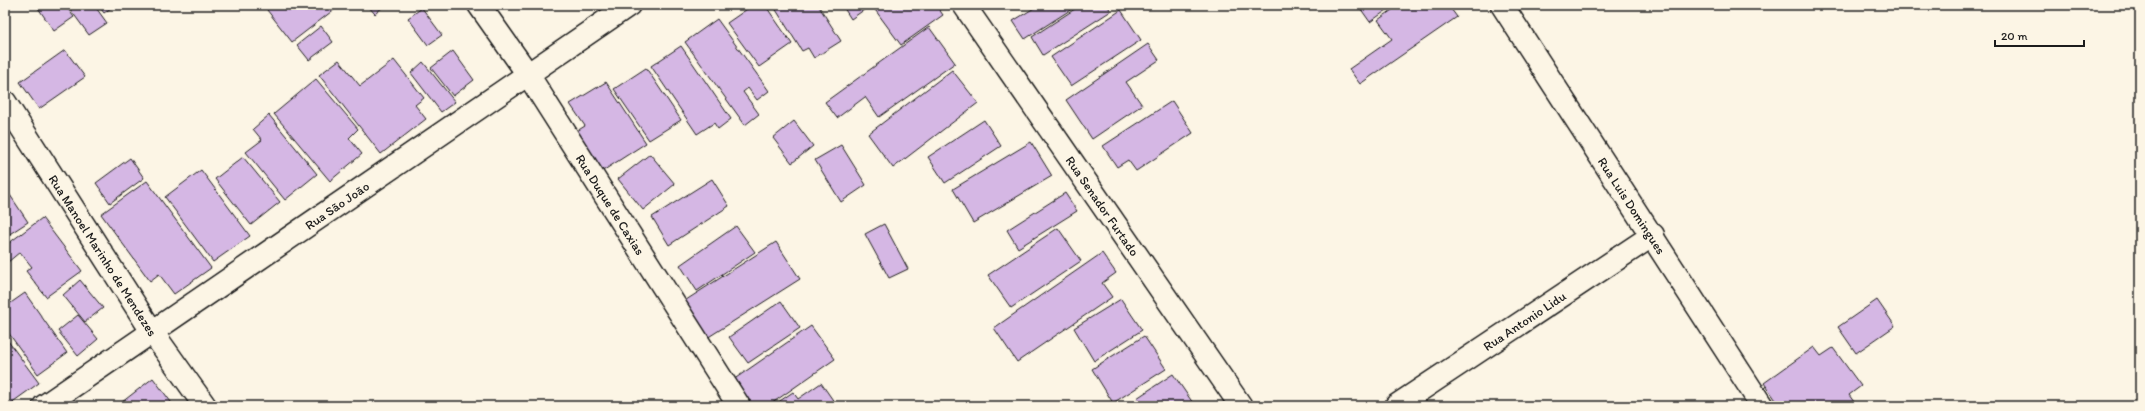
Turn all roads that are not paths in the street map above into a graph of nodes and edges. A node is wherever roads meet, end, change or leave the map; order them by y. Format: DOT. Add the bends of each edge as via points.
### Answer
graph roads {
  1 [pos="479,5"];
  2 [pos="629,5"];
  3 [pos="964,5"];
  4 [pos="1502,5"];
  5 [pos="527,73"];
  6 [pos="5,102"];
  7 [pos="1653,235"];
  8 [pos="153,333"];
  9 [pos="44,406"];
  10 [pos="206,406"];
  11 [pos="739,406"];
  12 [pos="1241,406"];
  13 [pos="1396,406"];
  14 [pos="1762,406"];
  1 -- 5 [label="street, Rua Duque de Caxias"];
  2 -- 5 [label="street, Rua São João"];
  3 -- 12 [label="street, Rua Senador Furtado"];
  4 -- 7 [label="street, Rua Luis Domingues"];
  5 -- 8 [label="street, Rua São João"];
  5 -- 11 [label="street, Rua Duque de Caxias"];
  6 -- 8 [label="street, Rua Manoel Marinho de Mendezes"];
  7 -- 13 [label="street, Rua Antonio Lidu"];
  7 -- 14 [label="street, Rua Luis Domingues"];
  8 -- 9 [label="street, Rua São João"];
  8 -- 10 [label="street, Rua Manoel Marinho de Mendezes"];
}
